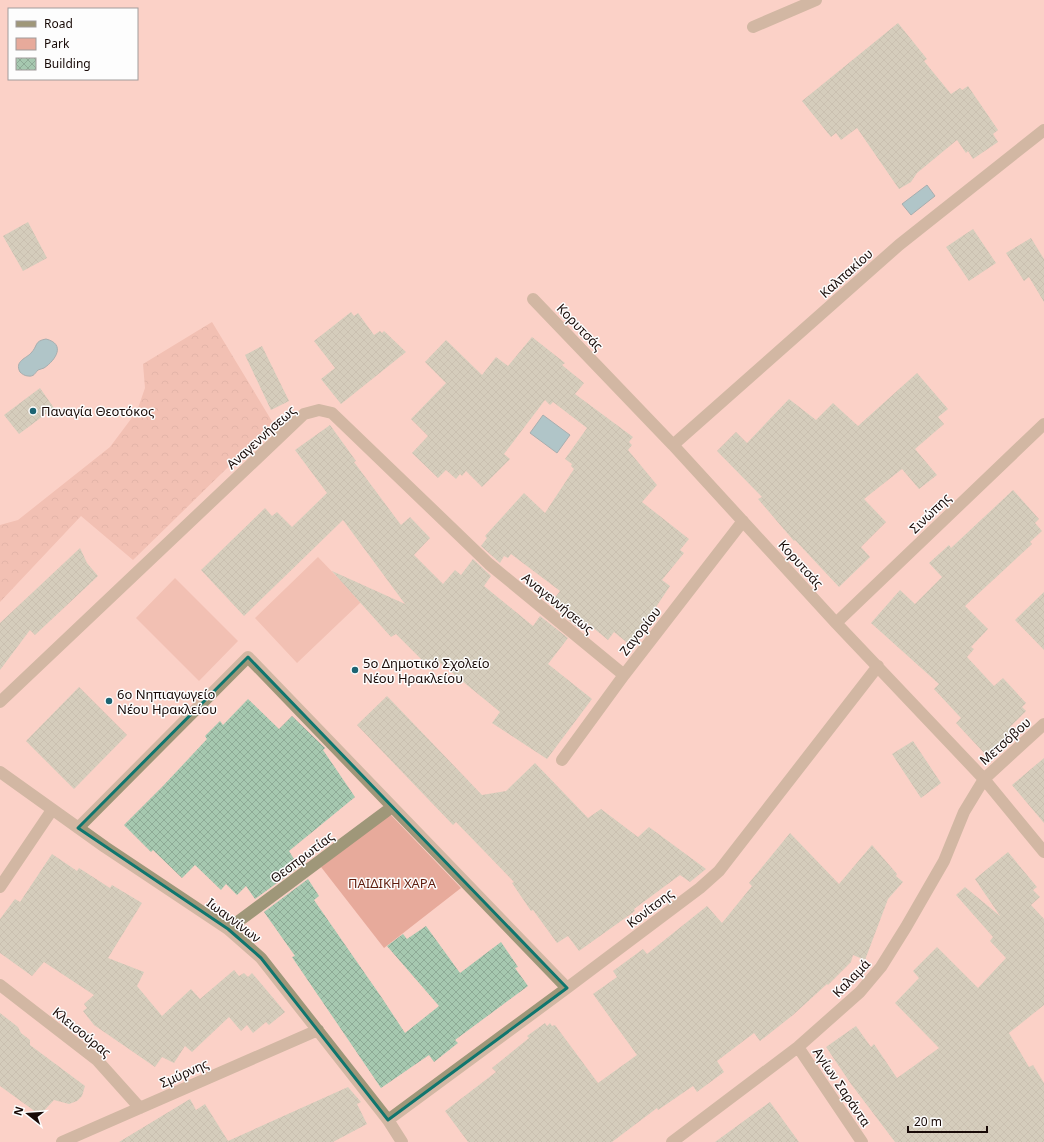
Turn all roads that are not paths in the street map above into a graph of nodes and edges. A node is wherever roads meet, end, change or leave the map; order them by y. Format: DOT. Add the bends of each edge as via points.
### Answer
graph roads {
  1 [pos="816,0"];
  2 [pos="753,27"];
  3 [pos="1044,130"];
  4 [pos="533,299"];
  5 [pos="1044,424"];
  6 [pos="673,446"];
  7 [pos="743,521"];
  8 [pos="836,623"];
  9 [pos="878,666"];
  10 [pos="624,675"];
  11 [pos="0,702"];
  12 [pos="1044,724"];
  13 [pos="562,760"];
  14 [pos="0,772"];
  15 [pos="984,779"];
  16 [pos="392,807"];
  17 [pos="52,810"];
  18 [pos="78,828"];
  19 [pos="1044,852"];
  20 [pos="0,888"];
  21 [pos="228,929"];
  22 [pos="0,985"];
  23 [pos="567,988"];
  24 [pos="318,1030"];
  25 [pos="798,1047"];
  26 [pos="140,1108"];
  27 [pos="388,1120"];
  28 [pos="400,1141"];
  29 [pos="62,1142"];
  30 [pos="672,1142"];
  31 [pos="862,1142"];
  1 -- 2 [label="street"];
  3 -- 6 [label="street, Καλπακίου" via="899,245"];
  4 -- 6 [label="street, Κορυτσάς"];
  5 -- 8 [label="street, Σινώπης"];
  6 -- 7 [label="street, Κορυτσάς"];
  7 -- 8 [label="street, Κορυτσάς"];
  7 -- 10 [label="street, Ζαγορίου"];
  8 -- 9 [label="street, Κορυτσάς"];
  9 -- 15 [label="street, Κορυτσάς"];
  9 -- 23 [label="street, Κονίτσης" via="718,871 700,888"];
  10 -- 11 [label="street, Αναγεννήσεως" via="489,564 332,413 319,410 304,414"];
  10 -- 13 [label="street, Ζαγορίου"];
  12 -- 15 [label="street, Μετσόβου"];
  14 -- 17 [label="street, Ιωαννίνων"];
  15 -- 19 [label="street, Κορυτσάς"];
  15 -- 25 [label="street, Καλαμά" via="964,812 944,861 881,967 860,992"];
  16 -- 18 [label="street" via="248,657"];
  16 -- 21 [label="street, Θεσπρωτίας"];
  16 -- 23 [label="street"];
  17 -- 18 [label="street, Ιωαννίνων"];
  17 -- 20 [label="street"];
  18 -- 21 [label="street, Ιωαννίνων"];
  21 -- 24 [label="street, Ιωαννίνων" via="261,958"];
  22 -- 26 [label="street, Κλεισούρας" via="97,1060"];
  23 -- 27 [label="street, Κονίτσης"];
  24 -- 26 [label="street, Σμύρνης"];
  24 -- 27 [label="street, Ιωαννίνων"];
  25 -- 30 [label="street, Καλαμά"];
  25 -- 31 [label="street, Αγίων Σαράντα"];
  26 -- 29 [label="street, Σμύρνης"];
  27 -- 28 [label="street, Ιωαννίνων"];
}
